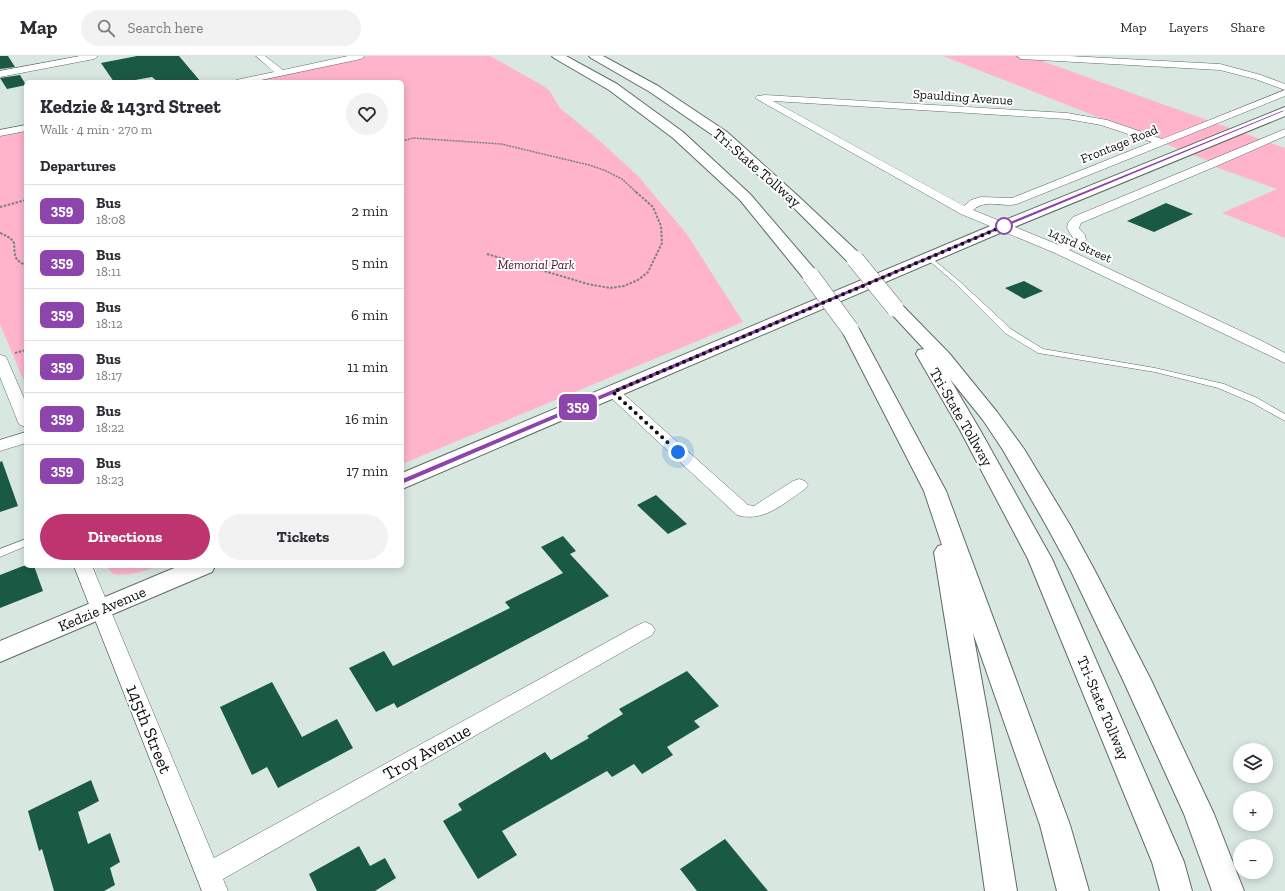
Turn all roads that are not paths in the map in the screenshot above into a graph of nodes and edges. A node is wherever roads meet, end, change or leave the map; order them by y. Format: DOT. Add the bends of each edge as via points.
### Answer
graph roads {
  1 [pos="94,56"];
  2 [pos="260,56"];
  3 [pos="362,56"];
  4 [pos="558,56"];
  5 [pos="595,56"];
  6 [pos="1021,56"];
  7 [pos="281,73"];
  8 [pos="0,74"];
  9 [pos="248,80"];
  10 [pos="1285,87"];
  11 [pos="1285,93"];
  12 [pos="760,98"];
  13 [pos="1285,111"];
  14 [pos="24,128"];
  15 [pos="1285,132"];
  16 [pos="0,133"];
  17 [pos="1161,142"];
  18 [pos="965,211"];
  19 [pos="1001,227"];
  20 [pos="1059,250"];
  21 [pos="929,258"];
  22 [pos="895,308"];
  23 [pos="0,359"];
  24 [pos="1285,359"];
  25 [pos="613,392"];
  26 [pos="24,417"];
  27 [pos="1285,418"];
  28 [pos="24,438"];
  29 [pos="0,446"];
  30 [pos="404,481"];
  31 [pos="799,485"];
  32 [pos="935,491"];
  33 [pos="24,543"];
  34 [pos="0,553"];
  35 [pos="84,568"];
  36 [pos="198,568"];
  37 [pos="100,610"];
  38 [pos="645,630"];
  39 [pos="0,652"];
  40 [pos="212,883"];
  41 [pos="1001,891"];
  42 [pos="1074,891"];
  43 [pos="1176,891"];
  44 [pos="1228,891"];
  1 -- 8 [label="street"];
  2 -- 7 [label="street"];
  3 -- 7 [label="street"];
  4 -- 32 [label="main road, Tri-State Tollway, bridge" via="613,87 678,135 745,197 811,276 850,329"];
  5 -- 22 [label="main road, Tri-State Tollway, bridge" via="654,89 722,135 855,259"];
  6 -- 10 [label="street" via="1220,67"];
  7 -- 9 [label="street"];
  11 -- 17 [label="street, Frontage Road"];
  12 -- 17 [label="street, Spaulding Avenue" via="1067,116 1103,122"];
  12 -- 18 [label="street, 143rd Street"];
  13 -- 19 [label="main road"];
  14 -- 16 [label="street"];
  15 -- 20 [label="street" via="1077,220 1073,228 1080,240"];
  17 -- 18 [label="street, Frontage Road" via="1013,202 980,200 972,203"];
  18 -- 19 [label="street, 143rd Street"];
  19 -- 20 [label="street, 143rd Street"];
  19 -- 21 [label="main road"];
  20 -- 24 [label="street, 143rd Street"];
  21 -- 25 [label="main road"];
  21 -- 27 [label="lane" via="1008,331 1041,351 1155,370 1221,386 1254,400"];
  22 -- 43 [label="main road, Tri-State Tollway" via="946,388 1040,559 1168,862"];
  22 -- 44 [label="main road" via="942,357 990,416 1058,525 1143,693 1199,814"];
  23 -- 26 [label="street"];
  25 -- 30 [label="main road"];
  25 -- 31 [label="street" via="743,511 760,510"];
  28 -- 29 [label="street"];
  32 -- 41 [label="main road" via="976,726"];
  32 -- 42 [label="main road, Tri-State Tollway" via="1055,825"];
  33 -- 34 [label="lane"];
  35 -- 37 [label="street, 145th Street"];
  36 -- 37 [label="main road, Kedzie Avenue"];
  37 -- 39 [label="main road, Kedzie Avenue"];
  37 -- 40 [label="street, 145th Street"];
  38 -- 40 [label="street, Troy Avenue"];
}
